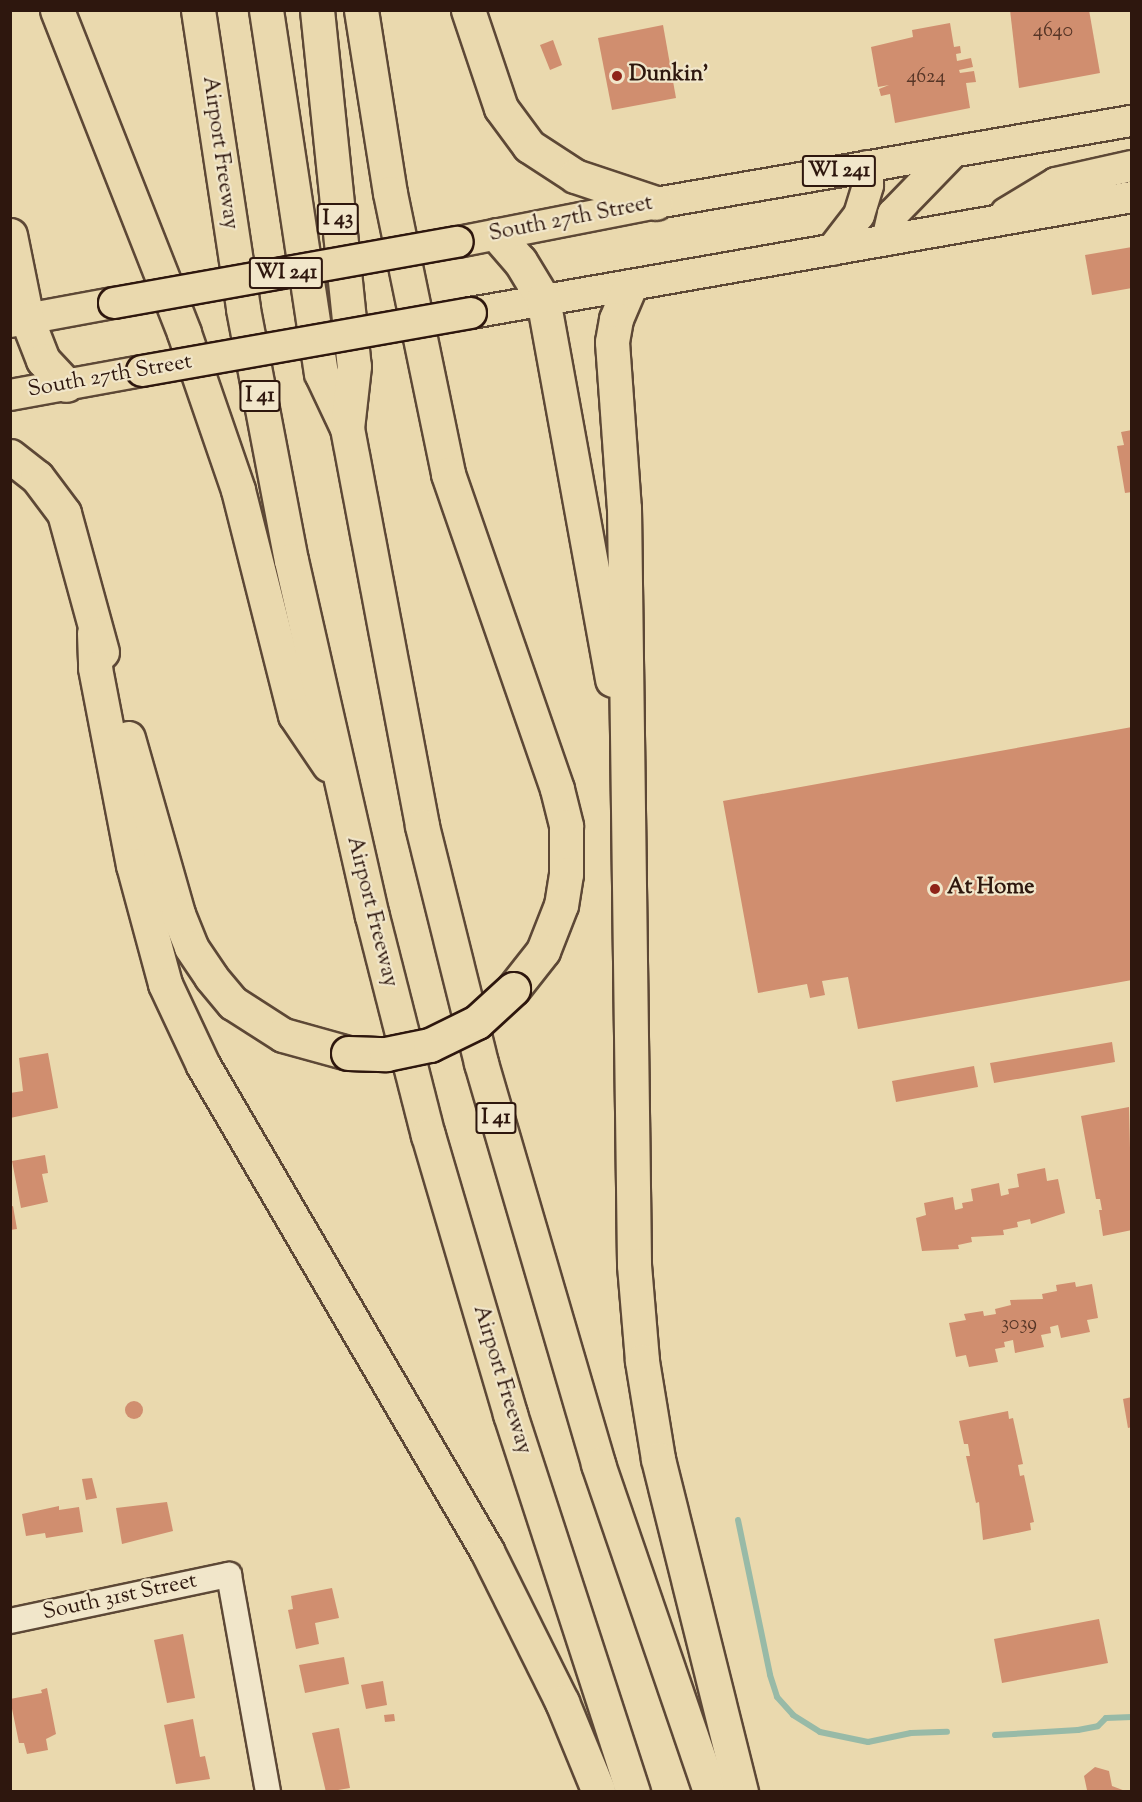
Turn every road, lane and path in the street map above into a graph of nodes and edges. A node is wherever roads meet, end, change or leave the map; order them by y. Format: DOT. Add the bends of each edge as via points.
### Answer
graph roads {
  1 [pos="57,10"];
  2 [pos="198,10"];
  3 [pos="266,10"];
  4 [pos="317,10"];
  5 [pos="361,10"];
  6 [pos="468,10"];
  7 [pos="1131,121"];
  8 [pos="953,152"];
  9 [pos="868,166"];
  10 [pos="1131,166"];
  11 [pos="1131,197"];
  12 [pos="656,203"];
  13 [pos="991,222"];
  14 [pos="10,235"];
  15 [pos="497,235"];
  16 [pos="887,240"];
  17 [pos="832,250"];
  18 [pos="630,285"];
  19 [pos="543,299"];
  20 [pos="19,320"];
  21 [pos="66,385"];
  22 [pos="10,395"];
  23 [pos="347,428"];
  24 [pos="10,456"];
  25 [pos="94,633"];
  26 [pos="626,777"];
  27 [pos="338,778"];
  28 [pos="10,1620"];
  29 [pos="268,1791"];
  30 [pos="599,1791"];
  31 [pos="633,1791"];
  32 [pos="710,1791"];
  33 [pos="741,1791"];
  1 -- 27 [label="highway" via="184,333 223,446 256,555 295,715"];
  2 -- 27 [label="highway, Airport Freeway / I 41" via="245,320"];
  3 -- 23 [label="highway, I 41" via="321,373"];
  4 -- 23 [label="highway, I 43" via="354,366"];
  5 -- 25 [label="highway, bridge" via="390,193 448,474 557,789 566,826 566,874 561,904 543,951 513,989 477,1022 430,1045 386,1054 348,1053 302,1043 233,1003 191,947 178,914 107,664"];
  6 -- 12 [label="highway" via="501,108 529,146 575,176"];
  7 -- 8 [label="main road, South 27th Street / WI 241"];
  8 -- 9 [label="main road, South 27th Street / WI 241"];
  8 -- 16 [label="main road" via="893,214"];
  9 -- 12 [label="main road, South 27th Street / WI 241"];
  9 -- 17 [label="main road" via="868,186 859,215"];
  10 -- 13 [label="main road" via="1056,183"];
  11 -- 13 [label="main road, South 27th Street"];
  12 -- 15 [label="main road, South 27th Street / WI 241"];
  13 -- 16 [label="main road, South 27th Street"];
  14 -- 20 [label="highway"];
  15 -- 19 [label="highway" via="520,261"];
  15 -- 20 [label="main road, South 27th Street / WI 241, bridge"];
  16 -- 17 [label="main road, South 27th Street"];
  17 -- 18 [label="main road, South 27th Street"];
  18 -- 19 [label="main road, South 27th Street"];
  18 -- 26 [label="highway" via="612,342 624,508 629,726"];
  19 -- 21 [label="main road, South 27th Street, bridge"];
  19 -- 26 [label="highway"];
  20 -- 21 [label="highway" via="44,360"];
  21 -- 22 [label="main road, South 27th Street"];
  23 -- 32 [label="highway, I 41" via="422,825 481,1063 594,1453"];
  24 -- 25 [label="highway" via="37,477 64,513"];
  25 -- 30 [label="highway" via="95,668 133,865 165,984 203,1065 487,1551 562,1702"];
  26 -- 33 [label="highway" via="634,1265 642,1361 658,1459"];
  27 -- 31 [label="highway, Airport Freeway / I 41" via="438,1169 510,1414"];
  28 -- 29 [label="street, South 31st Street" via="229,1575"];
}
